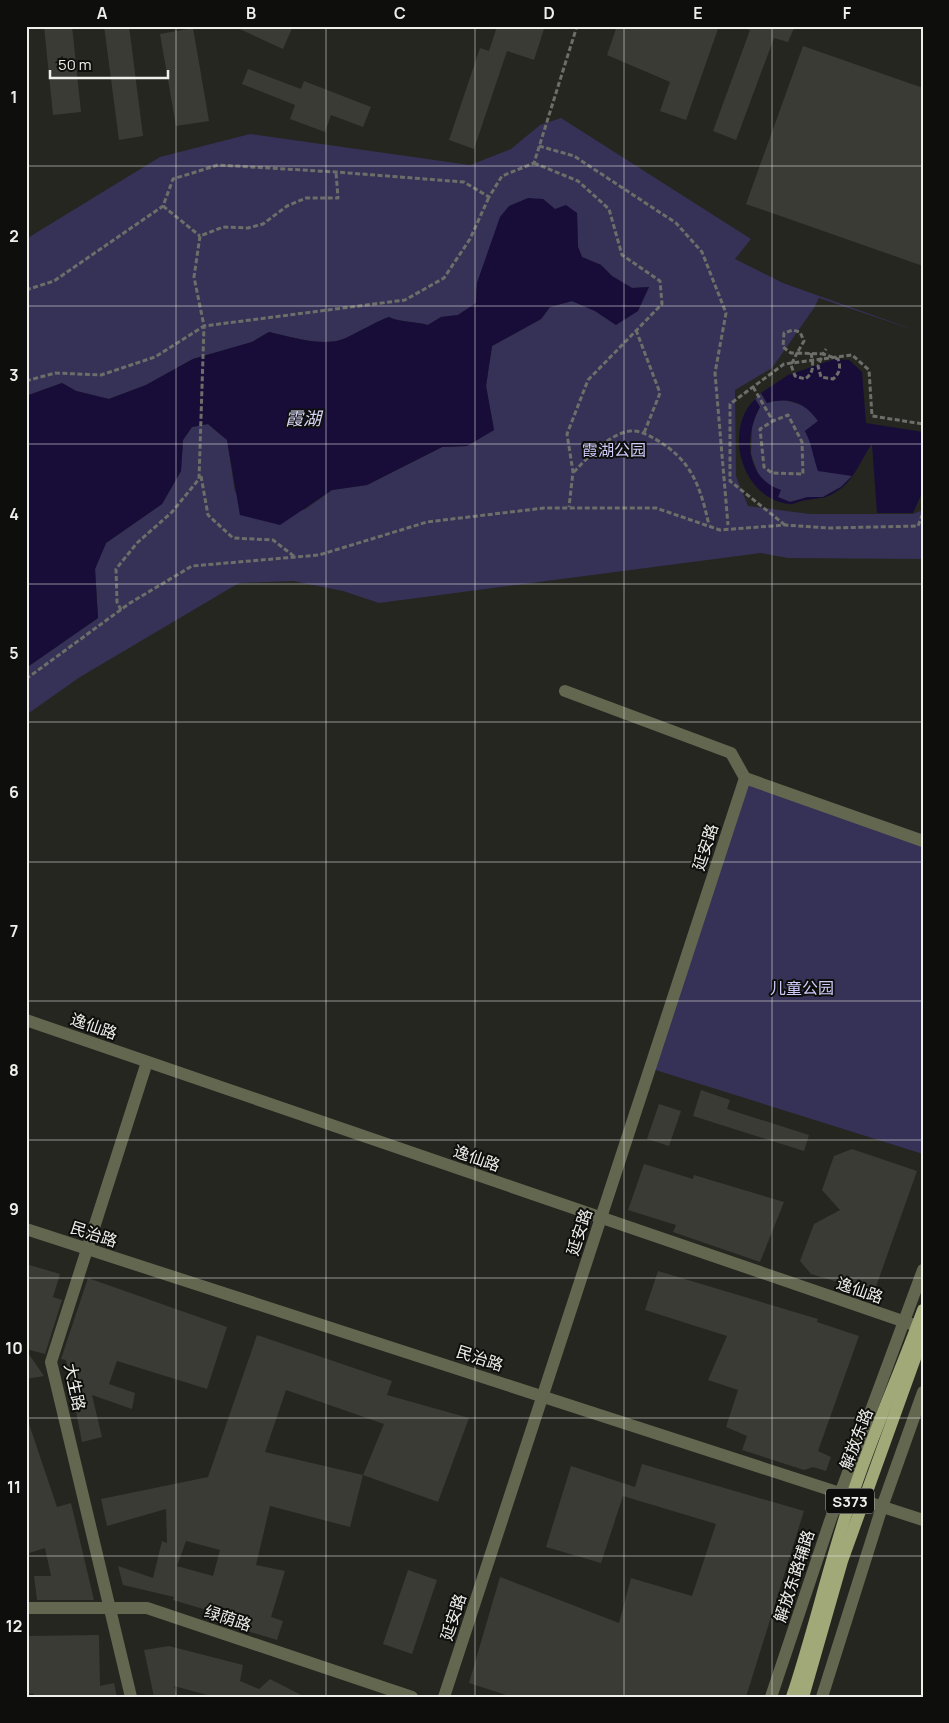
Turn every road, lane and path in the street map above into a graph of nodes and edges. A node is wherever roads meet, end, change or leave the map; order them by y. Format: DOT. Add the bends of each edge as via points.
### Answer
graph roads {
  1 [pos="577,26"];
  2 [pos="540,146"];
  3 [pos="534,163"];
  4 [pos="336,172"];
  5 [pos="489,197"];
  6 [pos="163,206"];
  7 [pos="200,236"];
  8 [pos="26,290"];
  9 [pos="204,326"];
  10 [pos="636,330"];
  11 [pos="826,350"];
  12 [pos="797,353"];
  13 [pos="811,353"];
  14 [pos="823,354"];
  15 [pos="26,381"];
  16 [pos="753,387"];
  17 [pos="773,421"];
  18 [pos="923,424"];
  19 [pos="644,433"];
  20 [pos="200,470"];
  21 [pos="573,472"];
  22 [pos="569,507"];
  23 [pos="923,513"];
  24 [pos="709,524"];
  25 [pos="786,525"];
  26 [pos="728,526"];
  27 [pos="296,557"];
  28 [pos="121,610"];
  29 [pos="26,679"];
  30 [pos="565,691"];
  31 [pos="745,778"];
  32 [pos="923,840"];
  33 [pos="26,1020"];
  34 [pos="147,1062"];
  35 [pos="600,1218"];
  36 [pos="26,1229"];
  37 [pos="88,1249"];
  38 [pos="923,1270"];
  39 [pos="923,1310"];
  40 [pos="920,1331"];
  41 [pos="923,1392"];
  42 [pos="543,1395"];
  43 [pos="857,1498"];
  44 [pos="882,1506"];
  45 [pos="923,1520"];
  46 [pos="26,1608"];
  47 [pos="108,1608"];
  48 [pos="131,1697"];
  49 [pos="412,1697"];
  50 [pos="444,1697"];
  51 [pos="771,1697"];
  52 [pos="792,1697"];
  53 [pos="803,1697"];
  54 [pos="822,1697"];
  1 -- 2 [label="path"];
  2 -- 3 [label="path"];
  2 -- 26 [label="path" via="574,156 676,223 702,252 726,313 715,373"];
  3 -- 5 [label="path" via="502,176"];
  3 -- 10 [label="path" via="578,180 609,209 622,255 660,280 662,304"];
  4 -- 5 [label="path" via="464,182"];
  4 -- 6 [label="path" via="218,165 173,178"];
  4 -- 7 [label="path" via="338,198 306,198 287,206 263,224 248,228 223,227"];
  5 -- 9 [label="path" via="470,239 444,278 405,300"];
  6 -- 7 [label="path"];
  6 -- 8 [label="path" via="54,282"];
  7 -- 9 [label="path" via="194,277"];
  9 -- 15 [label="path" via="155,357 101,375 55,373"];
  9 -- 20 [label="path"];
  10 -- 19 [label="path" via="660,393"];
  10 -- 21 [label="path" via="588,380 568,434"];
  11 -- 14 [label="path, bridge"];
  12 -- 12 [label="path, bridge" via="783,347 784,333 793,330 803,335 802,346"];
  12 -- 13 [label="path, bridge"];
  12 -- 13 [label="path, bridge" via="792,370 795,376 805,379 813,369"];
  13 -- 14 [label="path, bridge"];
  14 -- 14 [label="path, bridge" via="818,366 821,377 834,379 839,373 838,359"];
  16 -- 17 [label="path"];
  16 -- 18 [label="path" via="784,364 852,355 869,370 872,416"];
  16 -- 25 [label="path" via="730,404 730,481"];
  17 -- 17 [label="path" via="788,415 802,442 803,474 772,473 764,467 760,429"];
  19 -- 21 [label="path" via="630,431 611,439"];
  19 -- 24 [label="path" via="667,446 687,464 701,491"];
  20 -- 27 [label="path" via="208,515 233,538 273,540"];
  20 -- 28 [label="path" via="199,480 172,512 137,542 116,570 117,602"];
  21 -- 22 [label="path"];
  22 -- 24 [label="path" via="656,508"];
  22 -- 27 [label="path" via="427,522 319,555"];
  23 -- 25 [label="path" via="918,526 828,528"];
  24 -- 25 [label="path" via="720,530"];
  27 -- 28 [label="path" via="192,566"];
  28 -- 29 [label="path"];
  30 -- 31 [label="street" via="731,753"];
  31 -- 32 [label="street"];
  31 -- 35 [label="street, 延安路"];
  33 -- 34 [label="street, 逸仙路"];
  34 -- 35 [label="street, 逸仙路"];
  34 -- 37 [label="street, 大生路"];
  35 -- 40 [label="street, 逸仙路"];
  35 -- 42 [label="street, 延安路"];
  36 -- 37 [label="street, 民治路"];
  37 -- 42 [label="street, 民治路"];
  37 -- 47 [label="street, 大生路" via="51,1362"];
  38 -- 51 [label="street, 解放东路辅路" via="830,1522"];
  39 -- 40 [label="main road, 解放东路 / S373"];
  40 -- 43 [label="main road, 解放东路 / S373"];
  41 -- 44 [label="street"];
  42 -- 43 [label="street, 民治路"];
  42 -- 50 [label="street, 延安路"];
  43 -- 44 [label="street, 民治路"];
  43 -- 52 [label="main road, 解放东路 / S373" via="832,1558"];
  43 -- 53 [label="main road, 解放东路 / S373"];
  44 -- 45 [label="street, 民治路"];
  44 -- 54 [label="street"];
  46 -- 47 [label="street, 绿荫路"];
  47 -- 48 [label="street, 大生路"];
  47 -- 49 [label="street, 绿荫路" via="147,1608"];
}
